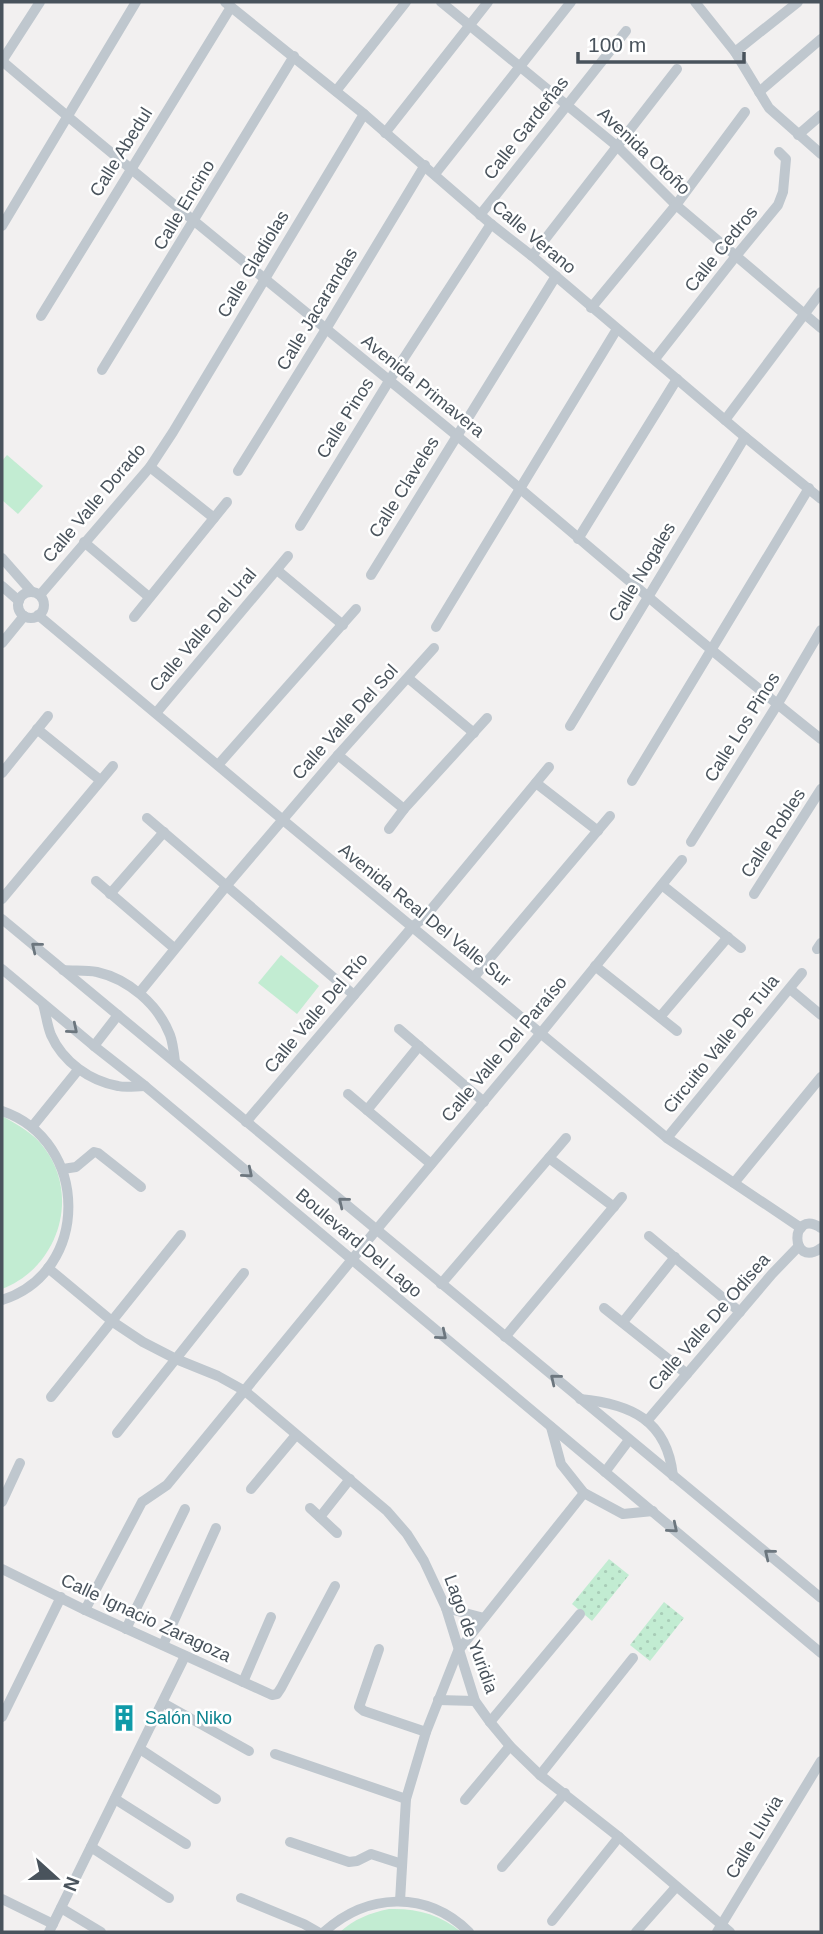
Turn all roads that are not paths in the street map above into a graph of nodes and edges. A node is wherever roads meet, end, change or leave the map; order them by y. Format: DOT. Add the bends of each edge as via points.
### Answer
graph roads {
  1 [pos="40,2"];
  2 [pos="136,2"];
  3 [pos="406,2"];
  4 [pos="441,2"];
  5 [pos="488,2"];
  6 [pos="571,2"];
  7 [pos="695,2"];
  8 [pos="798,2"];
  9 [pos="228,4"];
  10 [pos="469,26"];
  11 [pos="626,32"];
  12 [pos="821,39"];
  13 [pos="735,52"];
  14 [pos="294,56"];
  15 [pos="2,61"];
  16 [pos="519,66"];
  17 [pos="677,69"];
  18 [pos="336,91"];
  19 [pos="759,92"];
  20 [pos="567,104"];
  21 [pos="745,112"];
  22 [pos="364,114"];
  23 [pos="821,116"];
  24 [pos="68,117"];
  25 [pos="385,133"];
  26 [pos="798,135"];
  27 [pos="618,147"];
  28 [pos="779,152"];
  29 [pos="821,154"];
  30 [pos="425,165"];
  31 [pos="131,169"];
  32 [pos="435,174"];
  33 [pos="676,205"];
  34 [pos="480,215"];
  35 [pos="194,222"];
  36 [pos="491,224"];
  37 [pos="2,226"];
  38 [pos="532,256"];
  39 [pos="736,256"];
  40 [pos="556,276"];
  41 [pos="264,279"];
  42 [pos="821,292"];
  43 [pos="591,308"];
  44 [pos="804,313"];
  45 [pos="41,316"];
  46 [pos="821,328"];
  47 [pos="326,329"];
  48 [pos="617,329"];
  49 [pos="655,359"];
  50 [pos="102,370"];
  51 [pos="677,379"];
  52 [pos="389,381"];
  53 [pos="725,420"];
  54 [pos="173,432"];
  55 [pos="456,435"];
  56 [pos="746,437"];
  57 [pos="150,467"];
  58 [pos="238,471"];
  59 [pos="809,488"];
  60 [pos="521,490"];
  61 [pos="821,499"];
  62 [pos="227,502"];
  63 [pos="214,518"];
  64 [pos="300,526"];
  65 [pos="578,539"];
  66 [pos="84,542"];
  67 [pos="288,556"];
  68 [pos="2,558"];
  69 [pos="277,570"];
  70 [pos="371,575"];
  71 [pos="2,586"];
  72 [pos="35,593"];
  73 [pos="149,597"];
  74 [pos="647,597"];
  75 [pos="19,601"];
  76 [pos="356,609"];
  77 [pos="38,615"];
  78 [pos="24,616"];
  79 [pos="134,617"];
  80 [pos="343,625"];
  81 [pos="436,627"];
  82 [pos="821,630"];
  83 [pos="2,643"];
  84 [pos="434,648"];
  85 [pos="712,652"];
  86 [pos="408,678"];
  87 [pos="778,705"];
  88 [pos="156,713"];
  89 [pos="48,716"];
  90 [pos="487,718"];
  91 [pos="570,726"];
  92 [pos="37,729"];
  93 [pos="474,733"];
  94 [pos="821,739"];
  95 [pos="338,755"];
  96 [pos="218,765"];
  97 [pos="113,766"];
  98 [pos="549,767"];
  99 [pos="2,773"];
  100 [pos="100,780"];
  101 [pos="632,781"];
  102 [pos="536,783"];
  103 [pos="821,789"];
  104 [pos="404,809"];
  105 [pos="610,816"];
  106 [pos="147,818"];
  107 [pos="283,820"];
  108 [pos="389,829"];
  109 [pos="598,831"];
  110 [pos="164,832"];
  111 [pos="691,842"];
  112 [pos="682,860"];
  113 [pos="96,881"];
  114 [pos="227,885"];
  115 [pos="662,885"];
  116 [pos="110,894"];
  117 [pos="754,894"];
  118 [pos="2,899"];
  119 [pos="2,919"];
  120 [pos="413,926"];
  121 [pos="728,937"];
  122 [pos="174,948"];
  123 [pos="741,948"];
  124 [pos="595,966"];
  125 [pos="2,969"];
  126 [pos="63,970"];
  127 [pos="802,973"];
  128 [pos="474,977"];
  129 [pos="790,989"];
  130 [pos="139,992"];
  131 [pos="354,995"];
  132 [pos="43,1004"];
  133 [pos="118,1015"];
  134 [pos="821,1015"];
  135 [pos="660,1017"];
  136 [pos="399,1029"];
  137 [pos="677,1031"];
  138 [pos="541,1033"];
  139 [pos="94,1046"];
  140 [pos="419,1046"];
  141 [pos="176,1062"];
  142 [pos="78,1070"];
  143 [pos="821,1077"];
  144 [pos="145,1086"];
  145 [pos="348,1094"];
  146 [pos="484,1102"];
  147 [pos="367,1110"];
  148 [pos="2,1111"];
  149 [pos="246,1122"];
  150 [pos="32,1127"];
  151 [pos="566,1138"];
  152 [pos="667,1138"];
  153 [pos="549,1158"];
  154 [pos="431,1164"];
  155 [pos="63,1169"];
  156 [pos="734,1183"];
  157 [pos="141,1187"];
  158 [pos="801,1228"];
  159 [pos="821,1228"];
  160 [pos="377,1229"];
  161 [pos="181,1235"];
  162 [pos="649,1236"];
  163 [pos="799,1246"];
  164 [pos="821,1248"];
  165 [pos="675,1257"];
  166 [pos="352,1261"];
  167 [pos="48,1268"];
  168 [pos="244,1273"];
  169 [pos="441,1284"];
  170 [pos="2,1300"];
  171 [pos="604,1307"];
  172 [pos="740,1312"];
  173 [pos="113,1322"];
  174 [pos="623,1322"];
  175 [pos="505,1337"];
  176 [pos="176,1359"];
  177 [pos="687,1374"];
  178 [pos="244,1391"];
  179 [pos="51,1396"];
  180 [pos="580,1399"];
  181 [pos="647,1421"];
  182 [pos="551,1427"];
  183 [pos="117,1433"];
  184 [pos="296,1435"];
  185 [pos="629,1440"];
  186 [pos="20,1463"];
  187 [pos="606,1472"];
  188 [pos="673,1476"];
  189 [pos="350,1479"];
  190 [pos="251,1489"];
  191 [pos="584,1493"];
  192 [pos="2,1502"];
  193 [pos="310,1508"];
  194 [pos="185,1509"];
  195 [pos="653,1511"];
  196 [pos="320,1517"];
  197 [pos="216,1528"];
  198 [pos="337,1533"];
  199 [pos="2,1569"];
  200 [pos="335,1586"];
  201 [pos="61,1597"];
  202 [pos="821,1598"];
  203 [pos="446,1608"];
  204 [pos="85,1610"];
  205 [pos="580,1614"];
  206 [pos="271,1617"];
  207 [pos="484,1618"];
  208 [pos="126,1629"];
  209 [pos="163,1645"];
  210 [pos="379,1649"];
  211 [pos="458,1651"];
  212 [pos="821,1653"];
  213 [pos="185,1656"];
  214 [pos="633,1658"];
  215 [pos="243,1682"];
  216 [pos="439,1700"];
  217 [pos="475,1701"];
  218 [pos="163,1703"];
  219 [pos="2,1717"];
  220 [pos="490,1722"];
  221 [pos="426,1732"];
  222 [pos="510,1746"];
  223 [pos="140,1749"];
  224 [pos="249,1751"];
  225 [pos="275,1754"];
  226 [pos="821,1761"];
  227 [pos="540,1775"];
  228 [pos="565,1793"];
  229 [pos="115,1799"];
  230 [pos="216,1799"];
  231 [pos="405,1800"];
  232 [pos="465,1800"];
  233 [pos="619,1837"];
  234 [pos="290,1842"];
  235 [pos="186,1844"];
  236 [pos="91,1847"];
  237 [pos="402,1864"];
  238 [pos="502,1867"];
  239 [pos="676,1886"];
  240 [pos="169,1898"];
  241 [pos="241,1898"];
  242 [pos="2,1899"];
  243 [pos="400,1901"];
  244 [pos="61,1908"];
  245 [pos="552,1921"];
  246 [pos="51,1928"];
  247 [pos="722,1930"];
  248 [pos="102,1932"];
  249 [pos="318,1932"];
  250 [pos="324,1932"];
  251 [pos="468,1932"];
  252 [pos="636,1932"];
  1 -- 15 [label="street"];
  2 -- 24 [label="street"];
  3 -- 18 [label="street"];
  4 -- 10 [label="street, Avenida Otoño"];
  5 -- 10 [label="street"];
  6 -- 16 [label="street"];
  7 -- 13 [label="street"];
  8 -- 13 [label="street"];
  9 -- 14 [label="street, Calle Verano"];
  9 -- 31 [label="street, Calle Abedul"];
  10 -- 16 [label="street, Avenida Otoño"];
  10 -- 25 [label="street"];
  11 -- 20 [label="street, Calle Gardeñas"];
  12 -- 19 [label="street"];
  13 -- 19 [label="street"];
  14 -- 18 [label="street, Calle Verano"];
  14 -- 35 [label="street, Calle Encino"];
  15 -- 24 [label="street, Avenida Primavera"];
  16 -- 20 [label="street, Avenida Otoño"];
  16 -- 32 [label="street"];
  17 -- 27 [label="street"];
  18 -- 22 [label="street, Calle Verano"];
  19 -- 26 [label="street"];
  20 -- 27 [label="street, Avenida Otoño"];
  20 -- 34 [label="street, Calle Gardeñas"];
  21 -- 33 [label="street"];
  22 -- 25 [label="street, Calle Verano"];
  22 -- 41 [label="street, Calle Gladiolas"];
  23 -- 26 [label="street"];
  24 -- 31 [label="street, Avenida Primavera"];
  24 -- 37 [label="street"];
  25 -- 30 [label="street, Calle Verano"];
  26 -- 29 [label="street"];
  27 -- 33 [label="street, Avenida Otoño"];
  27 -- 38 [label="street"];
  28 -- 39 [label="street, Calle Cedros" via="786,159 778,205"];
  30 -- 32 [label="street, Calle Verano"];
  30 -- 47 [label="street, Calle Jacarandas"];
  31 -- 35 [label="street, Avenida Primavera"];
  31 -- 45 [label="street, Calle Abedul"];
  32 -- 34 [label="street, Calle Verano"];
  33 -- 39 [label="street, Avenida Otoño"];
  33 -- 43 [label="street"];
  34 -- 36 [label="street, Calle Verano"];
  35 -- 41 [label="street, Avenida Primavera"];
  35 -- 50 [label="street, Calle Encino"];
  36 -- 38 [label="street, Calle Verano"];
  36 -- 52 [label="street, Calle Pinos"];
  38 -- 40 [label="street, Calle Verano"];
  39 -- 44 [label="street, Avenida Otoño"];
  39 -- 49 [label="street, Calle Cedros"];
  40 -- 43 [label="street, Calle Verano"];
  40 -- 55 [label="street, Calle Claveles"];
  41 -- 47 [label="street, Avenida Primavera"];
  41 -- 54 [label="street, Calle Gladiolas"];
  42 -- 44 [label="street"];
  43 -- 48 [label="street, Calle Verano"];
  44 -- 46 [label="street, Avenida Otoño"];
  44 -- 53 [label="street"];
  47 -- 52 [label="street, Avenida Primavera"];
  47 -- 58 [label="street, Calle Jacarandas"];
  48 -- 49 [label="street, Calle Verano"];
  48 -- 60 [label="street"];
  49 -- 51 [label="street, Calle Verano"];
  51 -- 53 [label="street, Calle Verano"];
  51 -- 65 [label="street"];
  52 -- 55 [label="street, Avenida Primavera"];
  52 -- 64 [label="street, Calle Pinos"];
  53 -- 56 [label="street, Calle Verano"];
  54 -- 57 [label="street, Calle Valle Dorado"];
  55 -- 60 [label="street, Avenida Primavera"];
  55 -- 70 [label="street, Calle Claveles"];
  56 -- 59 [label="street, Calle Verano"];
  56 -- 74 [label="street, Calle Nogales"];
  57 -- 63 [label="street"];
  57 -- 66 [label="street, Calle Valle Dorado"];
  59 -- 61 [label="street, Calle Verano"];
  59 -- 85 [label="street"];
  60 -- 65 [label="street, Avenida Primavera"];
  60 -- 81 [label="street"];
  62 -- 63 [label="street"];
  63 -- 73 [label="street"];
  65 -- 74 [label="street, Avenida Primavera"];
  66 -- 72 [label="street, Calle Valle Dorado"];
  66 -- 73 [label="street"];
  67 -- 69 [label="street, Calle Valle Del Ural"];
  68 -- 72 [label="street"];
  69 -- 80 [label="street, Calle Valle Del Ural"];
  69 -- 88 [label="street, Calle Valle Del Ural"];
  71 -- 75 [label="street"];
  72 -- 75 [label="street" via="23,594"];
  72 -- 77 [label="street" via="43,602"];
  73 -- 79 [label="street"];
  74 -- 85 [label="street, Avenida Primavera"];
  74 -- 91 [label="street, Calle Nogales"];
  75 -- 78 [label="street"];
  76 -- 80 [label="street"];
  77 -- 78 [label="street"];
  77 -- 88 [label="street, Avenida Real Del Valle Sur"];
  78 -- 83 [label="street"];
  80 -- 96 [label="street"];
  82 -- 87 [label="street, Calle Los Pinos"];
  84 -- 86 [label="street, Calle Valle Del Sol"];
  85 -- 87 [label="street, Avenida Primavera"];
  85 -- 101 [label="street"];
  86 -- 93 [label="street"];
  86 -- 95 [label="street, Calle Valle Del Sol"];
  87 -- 94 [label="street, Avenida Primavera"];
  87 -- 111 [label="street, Calle Los Pinos"];
  88 -- 96 [label="street, Avenida Real Del Valle Sur"];
  89 -- 92 [label="street"];
  90 -- 93 [label="street"];
  92 -- 99 [label="street"];
  92 -- 100 [label="street"];
  93 -- 104 [label="street"];
  95 -- 104 [label="street"];
  95 -- 107 [label="street, Calle Valle Del Sol"];
  96 -- 107 [label="street, Avenida Real Del Valle Sur"];
  97 -- 100 [label="street"];
  98 -- 102 [label="street, Calle Valle Del Río"];
  100 -- 118 [label="street"];
  102 -- 109 [label="street"];
  102 -- 120 [label="street, Calle Valle Del Río"];
  103 -- 117 [label="street, Calle Robles"];
  104 -- 108 [label="street"];
  105 -- 109 [label="street"];
  106 -- 110 [label="street"];
  107 -- 114 [label="street, Calle Valle Del Sol"];
  107 -- 120 [label="street, Avenida Real Del Valle Sur"];
  109 -- 128 [label="street"];
  110 -- 114 [label="street"];
  110 -- 116 [label="street"];
  112 -- 115 [label="street, Calle Valle Del Paraíso"];
  113 -- 116 [label="street"];
  114 -- 122 [label="street, Calle Valle Del Sol"];
  114 -- 131 [label="street"];
  115 -- 121 [label="street"];
  115 -- 124 [label="street, Calle Valle Del Paraíso"];
  116 -- 122 [label="street"];
  126 -- 119 [label="street, Boulevard Del Lago, one-way"];
  120 -- 128 [label="street, Avenida Real Del Valle Sur"];
  120 -- 131 [label="street, Calle Valle Del Río"];
  121 -- 123 [label="street"];
  121 -- 135 [label="street"];
  122 -- 130 [label="street, Calle Valle Del Sol"];
  124 -- 135 [label="street"];
  124 -- 138 [label="street, Calle Valle Del Paraíso"];
  125 -- 132 [label="street, Boulevard Del Lago"];
  126 -- 130 [label="street" via="96,972"];
  126 -- 133 [label="street, Boulevard Del Lago"];
  127 -- 129 [label="street, Circuito Valle De Tula"];
  128 -- 138 [label="street, Avenida Real Del Valle Sur"];
  129 -- 134 [label="street"];
  129 -- 152 [label="street, Circuito Valle De Tula"];
  130 -- 141 [label="street" via="170,1035"];
  131 -- 149 [label="street, Calle Valle Del Río"];
  132 -- 139 [label="street, Boulevard Del Lago, one-way"];
  132 -- 142 [label="street" via="52,1035"];
  133 -- 139 [label="street"];
  133 -- 141 [label="street, Boulevard Del Lago"];
  135 -- 137 [label="street"];
  136 -- 140 [label="street"];
  138 -- 146 [label="street, Calle Valle Del Paraíso"];
  138 -- 152 [label="street, Avenida Real Del Valle Sur"];
  139 -- 144 [label="street, Boulevard Del Lago"];
  140 -- 146 [label="street"];
  140 -- 147 [label="street"];
  141 -- 149 [label="street, Boulevard Del Lago"];
  142 -- 144 [label="street" via="104,1083"];
  142 -- 150 [label="street"];
  143 -- 156 [label="street"];
  144 -- 166 [label="street, Boulevard Del Lago, one-way"];
  145 -- 147 [label="street"];
  146 -- 154 [label="street, Calle Valle Del Paraíso"];
  147 -- 154 [label="street"];
  148 -- 150 [label="street"];
  160 -- 149 [label="street, Boulevard Del Lago, one-way"];
  150 -- 155 [label="street"];
  151 -- 153 [label="street"];
  152 -- 156 [label="street, Avenida Real Del Valle Sur"];
  153 -- 169 [label="street"];
  153 -- 175 [label="street" via="618,1202"];
  154 -- 160 [label="street, Calle Valle Del Paraíso"];
  155 -- 157 [label="street" via="76,1167 94,1152"];
  155 -- 167 [label="street" via="69,1210 59,1251"];
  156 -- 158 [label="street, Avenida Real Del Valle Sur"];
  158 -- 159 [label="street" via="812,1224"];
  158 -- 163 [label="street"];
  160 -- 166 [label="street, Calle Valle Del Paraíso"];
  160 -- 169 [label="street, Boulevard Del Lago"];
  161 -- 173 [label="street"];
  162 -- 165 [label="street"];
  163 -- 164 [label="street" via="812,1253"];
  163 -- 172 [label="street, Calle Valle De Odisea"];
  165 -- 172 [label="street"];
  165 -- 174 [label="street"];
  166 -- 178 [label="street, Calle Valle Del Paraíso"];
  166 -- 182 [label="street, Boulevard Del Lago, one-way"];
  167 -- 170 [label="street" via="30,1285"];
  167 -- 173 [label="street, Lago de Yuridia"];
  168 -- 176 [label="street"];
  169 -- 175 [label="street, Boulevard Del Lago"];
  171 -- 174 [label="street"];
  172 -- 177 [label="street, Calle Valle De Odisea"];
  173 -- 176 [label="street, Lago de Yuridia"];
  173 -- 179 [label="street"];
  174 -- 177 [label="street"];
  180 -- 175 [label="street, Boulevard Del Lago, one-way"];
  176 -- 178 [label="street, Lago de Yuridia"];
  176 -- 183 [label="street"];
  177 -- 181 [label="street, Calle Valle De Odisea"];
  178 -- 184 [label="street, Lago de Yuridia"];
  178 -- 204 [label="street, Calle Valle Del Paraíso" via="167,1485 142,1502"];
  180 -- 181 [label="street, Boulevard Del Lago" via="622,1407"];
  180 -- 185 [label="street, Boulevard Del Lago"];
  181 -- 188 [label="street, Boulevard Del Lago" via="671,1457"];
  182 -- 187 [label="street, Boulevard Del Lago"];
  182 -- 191 [label="street" via="561,1464"];
  184 -- 189 [label="street, Lago de Yuridia"];
  184 -- 190 [label="street"];
  185 -- 187 [label="street"];
  185 -- 188 [label="street, Boulevard Del Lago"];
  186 -- 192 [label="street"];
  187 -- 195 [label="street, Boulevard Del Lago"];
  202 -- 188 [label="street, Boulevard Del Lago, one-way"];
  189 -- 196 [label="street"];
  189 -- 203 [label="street, Lago de Yuridia" via="407,1534"];
  191 -- 195 [label="street" via="623,1514"];
  191 -- 207 [label="street"];
  193 -- 196 [label="street"];
  194 -- 208 [label="street"];
  195 -- 212 [label="street, Boulevard Del Lago, one-way"];
  196 -- 198 [label="street"];
  197 -- 209 [label="street"];
  199 -- 201 [label="street, Calle Ignacio Zaragoza"];
  200 -- 215 [label="street, Calle Ignacio Zaragoza" via="277,1694"];
  201 -- 204 [label="street, Calle Ignacio Zaragoza"];
  201 -- 219 [label="street"];
  203 -- 207 [label="street"];
  203 -- 211 [label="street, Lago de Yuridia"];
  204 -- 208 [label="street, Calle Ignacio Zaragoza"];
  205 -- 220 [label="street"];
  206 -- 215 [label="street"];
  207 -- 211 [label="street"];
  208 -- 209 [label="street, Calle Ignacio Zaragoza"];
  209 -- 213 [label="street, Calle Ignacio Zaragoza"];
  210 -- 221 [label="street" via="359,1707"];
  211 -- 216 [label="street"];
  211 -- 217 [label="street, Lago de Yuridia"];
  213 -- 215 [label="street, Calle Ignacio Zaragoza"];
  213 -- 218 [label="street"];
  214 -- 227 [label="street"];
  216 -- 217 [label="street"];
  216 -- 221 [label="street"];
  217 -- 220 [label="street, Lago de Yuridia"];
  218 -- 223 [label="street"];
  218 -- 224 [label="street"];
  220 -- 222 [label="street, Lago de Yuridia"];
  221 -- 231 [label="street"];
  222 -- 227 [label="street, Lago de Yuridia"];
  222 -- 232 [label="street"];
  223 -- 229 [label="street"];
  223 -- 230 [label="street"];
  225 -- 231 [label="street"];
  226 -- 247 [label="street, Calle Lluvia"];
  227 -- 228 [label="street, Lago de Yuridia"];
  228 -- 233 [label="street, Lago de Yuridia"];
  228 -- 238 [label="street"];
  229 -- 235 [label="street"];
  229 -- 236 [label="street"];
  231 -- 237 [label="street"];
  233 -- 239 [label="street, Lago de Yuridia"];
  233 -- 245 [label="street"];
  234 -- 237 [label="street" via="349,1862 371,1854"];
  236 -- 240 [label="street"];
  236 -- 244 [label="street"];
  237 -- 243 [label="street"];
  239 -- 247 [label="street, Lago de Yuridia"];
  239 -- 252 [label="street"];
  241 -- 249 [label="street"];
  242 -- 246 [label="street"];
  243 -- 250 [label="street" via="366,1906"];
  243 -- 251 [label="street" via="447,1915"];
  244 -- 246 [label="street"];
  244 -- 248 [label="street"];
}
